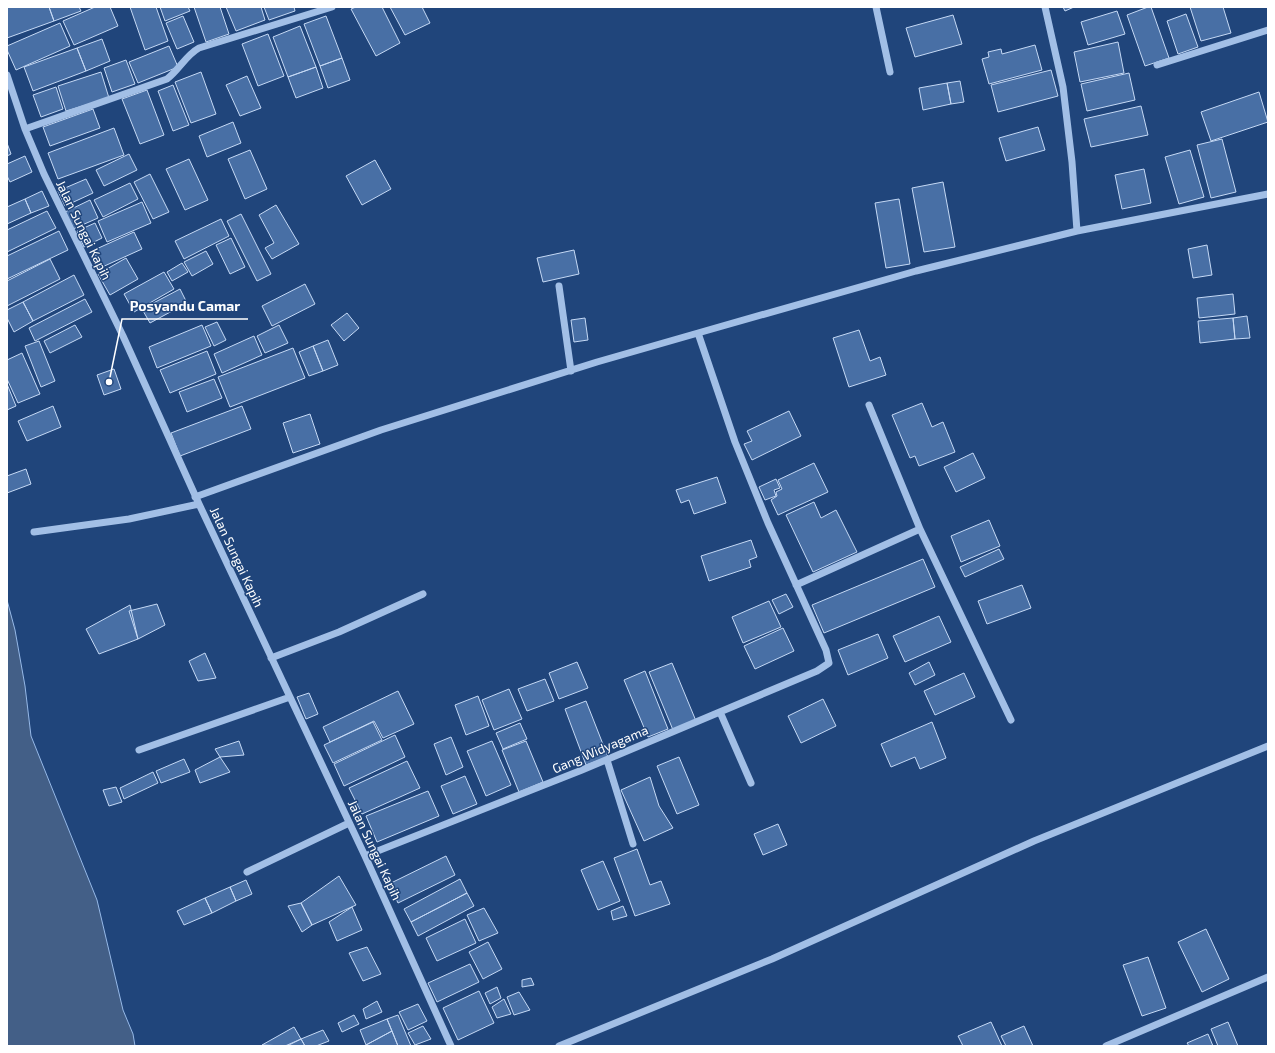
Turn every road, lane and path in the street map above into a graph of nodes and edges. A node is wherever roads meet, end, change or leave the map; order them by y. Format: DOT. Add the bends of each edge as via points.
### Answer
graph roads {
  1 [pos="332,7"];
  2 [pos="876,7"];
  3 [pos="1045,7"];
  4 [pos="1268,30"];
  5 [pos="1157,65"];
  6 [pos="890,72"];
  7 [pos="7,75"];
  8 [pos="25,129"];
  9 [pos="1268,194"];
  10 [pos="1077,231"];
  11 [pos="559,286"];
  12 [pos="698,333"];
  13 [pos="571,371"];
  14 [pos="869,404"];
  15 [pos="195,497"];
  16 [pos="199,504"];
  17 [pos="920,529"];
  18 [pos="34,532"];
  19 [pos="796,585"];
  20 [pos="423,594"];
  21 [pos="271,658"];
  22 [pos="290,697"];
  23 [pos="720,712"];
  24 [pos="1011,720"];
  25 [pos="1268,746"];
  26 [pos="139,750"];
  27 [pos="607,760"];
  28 [pos="751,783"];
  29 [pos="349,823"];
  30 [pos="633,844"];
  31 [pos="365,856"];
  32 [pos="247,872"];
  33 [pos="1268,977"];
  34 [pos="451,1046"];
  35 [pos="559,1046"];
  36 [pos="1106,1046"];
  1 -- 8 [label="street" via="199,48 193,51 167,79"];
  2 -- 6 [label="street"];
  3 -- 10 [label="street" via="1063,88"];
  4 -- 5 [label="street"];
  7 -- 8 [label="street, Jalan Sungai Kapih"];
  8 -- 15 [label="street, Jalan Sungai Kapih" via="44,174 123,336"];
  9 -- 10 [label="street"];
  10 -- 12 [label="street" via="916,271"];
  11 -- 13 [label="street"];
  12 -- 13 [label="street"];
  12 -- 19 [label="street" via="735,442"];
  13 -- 15 [label="street" via="381,430"];
  14 -- 17 [label="street"];
  15 -- 16 [label="street, Jalan Sungai Kapih"];
  16 -- 18 [label="street" via="130,519"];
  16 -- 21 [label="street, Jalan Sungai Kapih"];
  17 -- 19 [label="street"];
  17 -- 24 [label="street"];
  19 -- 23 [label="street, Gang Widyagama" via="826,650 829,663"];
  20 -- 21 [label="street" via="339,632"];
  21 -- 22 [label="street, Jalan Sungai Kapih"];
  22 -- 26 [label="street"];
  22 -- 29 [label="street, Jalan Sungai Kapih"];
  23 -- 27 [label="street, Gang Widyagama"];
  23 -- 28 [label="street"];
  25 -- 35 [label="street" via="1034,841 772,959"];
  27 -- 30 [label="street"];
  27 -- 31 [label="street, Gang Widyagama"];
  29 -- 31 [label="street, Jalan Sungai Kapih"];
  29 -- 32 [label="street"];
  31 -- 34 [label="street, Jalan Sungai Kapih"];
  33 -- 36 [label="street"];
}
